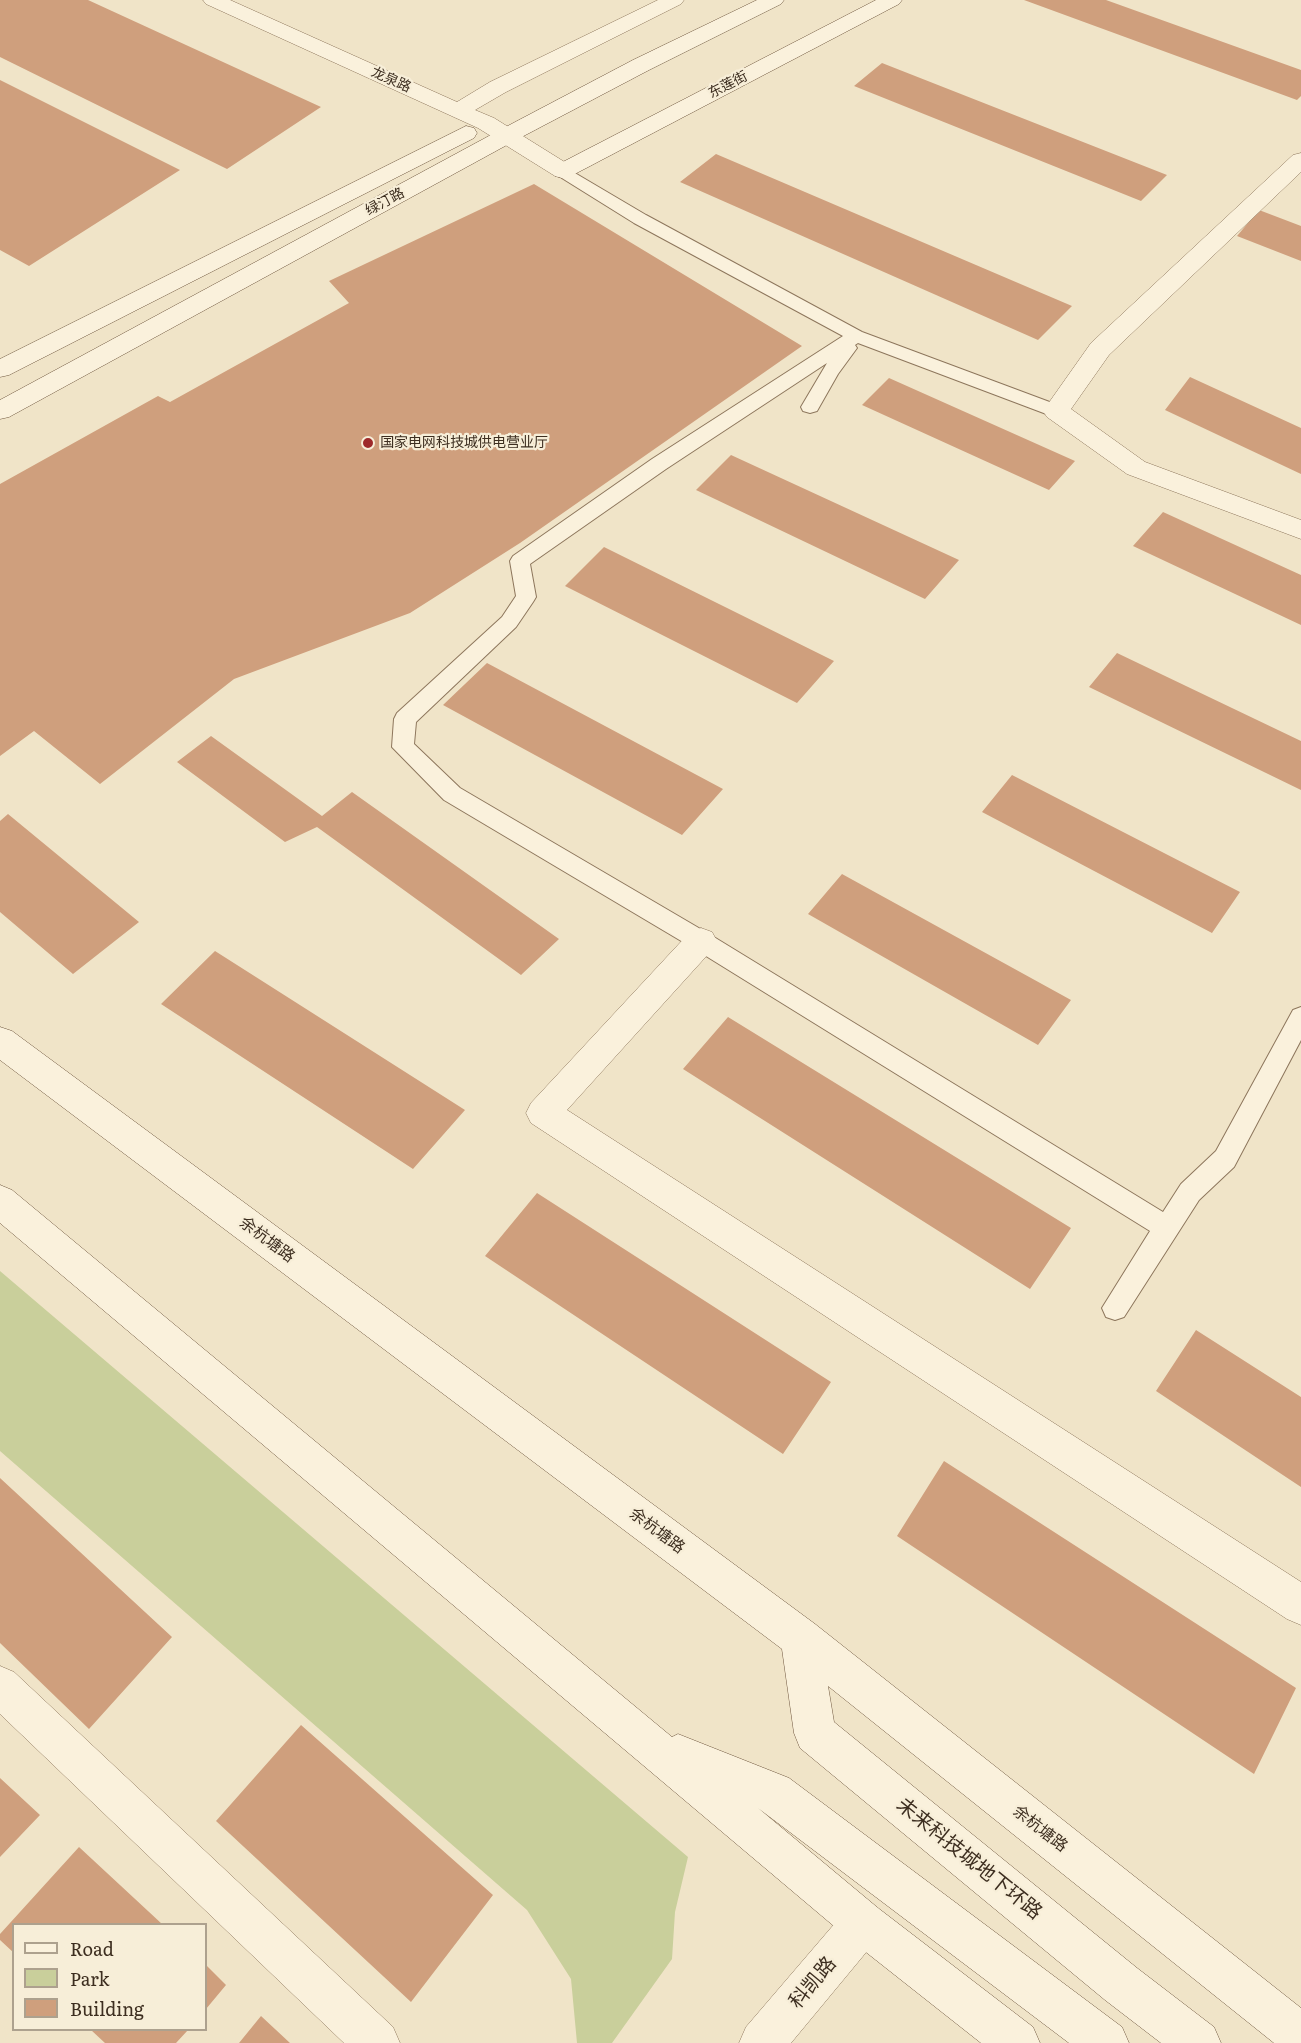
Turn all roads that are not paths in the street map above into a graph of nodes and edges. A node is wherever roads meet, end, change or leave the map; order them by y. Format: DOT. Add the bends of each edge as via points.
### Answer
graph roads {
  1 [pos="213,0"];
  2 [pos="674,0"];
  3 [pos="734,0"];
  4 [pos="774,0"];
  5 [pos="892,0"];
  6 [pos="458,110"];
  7 [pos="486,123"];
  8 [pos="508,135"];
  9 [pos="1301,160"];
  10 [pos="563,171"];
  11 [pos="856,336"];
  12 [pos="0,369"];
  13 [pos="810,407"];
  14 [pos="0,411"];
  15 [pos="1056,411"];
  16 [pos="1301,530"];
  17 [pos="701,941"];
  18 [pos="1301,1017"];
  19 [pos="0,1041"];
  20 [pos="1,1203"];
  21 [pos="1167,1228"];
  22 [pos="1115,1308"];
  23 [pos="1301,1605"];
  24 [pos="801,1638"];
  25 [pos="0,1686"];
  26 [pos="651,1745"];
  27 [pos="863,1923"];
  28 [pos="1301,2036"];
  29 [pos="376,2043"];
  30 [pos="762,2043"];
  31 [pos="1017,2043"];
  32 [pos="1106,2043"];
  33 [pos="1198,2043"];
  1 -- 6 [label="street, 龙泉路"];
  2 -- 6 [label="street"];
  3 -- 7 [label="street, 绿汀路"];
  4 -- 8 [label="street, 绿汀路"];
  5 -- 10 [label="street, 东莲街"];
  6 -- 7 [label="street, 龙泉路"];
  7 -- 8 [label="street, 龙泉路"];
  7 -- 12 [label="street, 绿汀路"];
  8 -- 10 [label="street, 龙泉路"];
  8 -- 14 [label="street, 绿汀路"];
  9 -- 15 [label="street" via="1100,349"];
  10 -- 11 [label="lane" via="640,219"];
  11 -- 13 [label="lane"];
  11 -- 15 [label="lane"];
  11 -- 17 [label="lane" via="659,464 520,561 526,597 509,622 405,719 403,747 452,794"];
  15 -- 16 [label="street" via="1136,468"];
  17 -- 21 [label="lane"];
  17 -- 23 [label="street" via="543,1113"];
  18 -- 21 [label="lane" via="1225,1158 1191,1192"];
  19 -- 24 [label="street, 余杭塘路"];
  20 -- 26 [label="street"];
  21 -- 22 [label="lane"];
  24 -- 28 [label="street, 余杭塘路"];
  24 -- 33 [label="street, 未来科技城地下环路" via="815,1733"];
  25 -- 29 [label="street"];
  26 -- 27 [label="street"];
  26 -- 32 [label="street" via="774,1793"];
  27 -- 30 [label="street, 科凯路"];
  27 -- 31 [label="street"];
}
